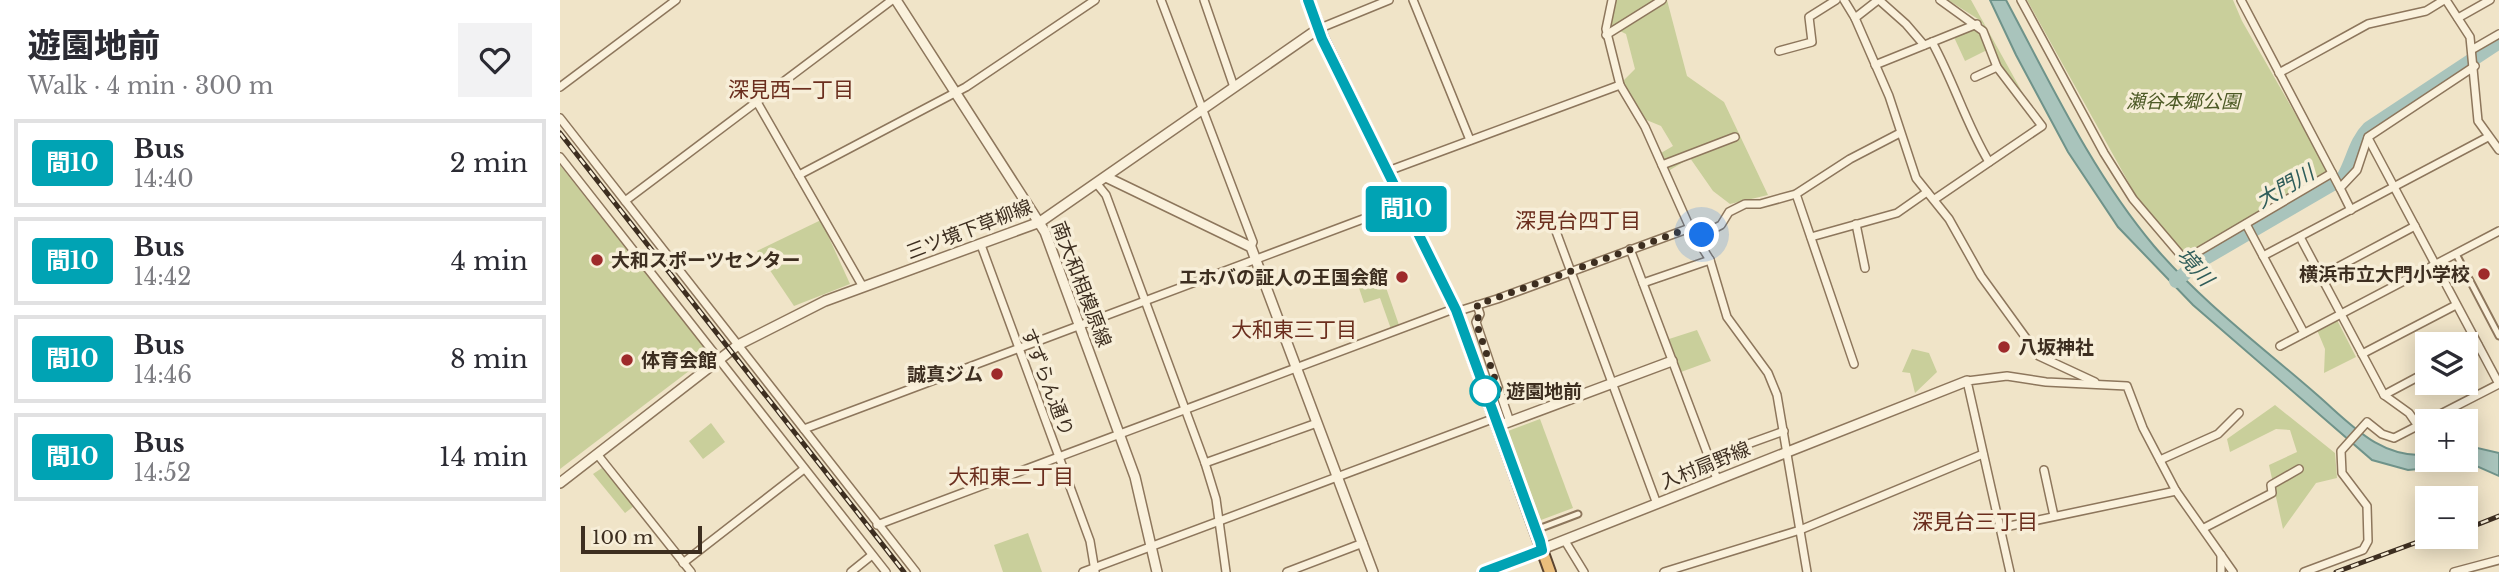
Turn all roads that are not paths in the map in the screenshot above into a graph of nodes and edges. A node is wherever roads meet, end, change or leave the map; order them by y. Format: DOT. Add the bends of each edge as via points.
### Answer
graph roads {
  1 [pos="676,0"];
  2 [pos="894,0"];
  3 [pos="1095,0"];
  4 [pos="1161,0"];
  5 [pos="1204,0"];
  6 [pos="1308,0"];
  7 [pos="1389,0"];
  8 [pos="1413,0"];
  9 [pos="1612,0"];
  10 [pos="1662,0"];
  11 [pos="1836,0"];
  12 [pos="1844,0"];
  13 [pos="1878,0"];
  14 [pos="1940,0"];
  15 [pos="2021,0"];
  16 [pos="2241,0"];
  17 [pos="2445,0"];
  18 [pos="2490,0"];
  19 [pos="1855,18"];
  20 [pos="2458,18"];
  21 [pos="1977,24"];
  22 [pos="1318,29"];
  23 [pos="2499,34"];
  24 [pos="1606,35"];
  25 [pos="1933,42"];
  26 [pos="1924,46"];
  27 [pos="1779,51"];
  28 [pos="2474,58"];
  29 [pos="1875,65"];
  30 [pos="1997,67"];
  31 [pos="2279,73"];
  32 [pos="1975,77"];
  33 [pos="1620,85"];
  34 [pos="560,87"];
  35 [pos="1234,87"];
  36 [pos="956,93"];
  37 [pos="757,102"];
  38 [pos="1202,109"];
  39 [pos="560,118"];
  40 [pos="1900,133"];
  41 [pos="1735,137"];
  42 [pos="2368,138"];
  43 [pos="2493,138"];
  44 [pos="1470,140"];
  45 [pos="2499,150"];
  46 [pos="560,157"];
  47 [pos="1989,162"];
  48 [pos="1662,165"];
  49 [pos="1388,171"];
  50 [pos="799,175"];
  51 [pos="1106,177"];
  52 [pos="2337,181"];
  53 [pos="1097,184"];
  54 [pos="2394,187"];
  55 [pos="1927,192"];
  56 [pos="1796,194"];
  57 [pos="1934,199"];
  58 [pos="625,201"];
  59 [pos="1404,204"];
  60 [pos="2351,209"];
  61 [pos="1040,222"];
  62 [pos="1856,224"];
  63 [pos="1554,226"];
  64 [pos="2415,226"];
  65 [pos="1690,228"];
  66 [pos="2249,230"];
  67 [pos="2499,231"];
  68 [pos="1811,237"];
  69 [pos="2300,237"];
  70 [pos="1696,238"];
  71 [pos="981,245"];
  72 [pos="1251,247"];
  73 [pos="1630,249"];
  74 [pos="2456,254"];
  75 [pos="2263,256"];
  76 [pos="1255,259"];
  77 [pos="1710,260"];
  78 [pos="2435,265"];
  79 [pos="1864,268"];
  80 [pos="1571,272"];
  81 [pos="2321,276"];
  82 [pos="1643,283"];
  83 [pos="863,287"];
  84 [pos="1144,301"];
  85 [pos="1477,305"];
  86 [pos="2456,305"];
  87 [pos="1456,310"];
  88 [pos="2341,314"];
  89 [pos="1080,325"];
  90 [pos="2471,332"];
  91 [pos="2304,333"];
  92 [pos="2499,336"];
  93 [pos="738,345"];
  94 [pos="2478,345"];
  95 [pos="2280,346"];
  96 [pos="1018,348"];
  97 [pos="2362,354"];
  98 [pos="718,358"];
  99 [pos="1672,361"];
  100 [pos="1854,364"];
  101 [pos="1296,368"];
  102 [pos="2415,378"];
  103 [pos="1967,381"];
  104 [pos="1612,383"];
  105 [pos="2099,383"];
  106 [pos="2499,384"];
  107 [pos="2384,395"];
  108 [pos="2451,409"];
  109 [pos="1186,410"];
  110 [pos="2239,413"];
  111 [pos="1317,422"];
  112 [pos="1496,422"];
  113 [pos="1510,422"];
  114 [pos="2415,422"];
  115 [pos="2415,428"];
  116 [pos="804,429"];
  117 [pos="1784,431"];
  118 [pos="1121,434"];
  119 [pos="1786,452"];
  120 [pos="597,454"];
  121 [pos="1983,454"];
  122 [pos="1060,457"];
  123 [pos="1709,458"];
  124 [pos="2160,460"];
  125 [pos="1205,463"];
  126 [pos="804,469"];
  127 [pos="2299,469"];
  128 [pos="2044,470"];
  129 [pos="1337,477"];
  130 [pos="1717,479"];
  131 [pos="560,483"];
  132 [pos="2176,491"];
  133 [pos="1657,504"];
  134 [pos="1578,514"];
  135 [pos="2054,516"];
  136 [pos="1220,521"];
  137 [pos="877,525"];
  138 [pos="1541,528"];
  139 [pos="2000,528"];
  140 [pos="2204,528"];
  141 [pos="1800,530"];
  142 [pos="1565,541"];
  143 [pos="1363,543"];
  144 [pos="1153,545"];
  145 [pos="1542,550"];
  146 [pos="2221,552"];
  147 [pos="872,555"];
  148 [pos="2499,560"];
  149 [pos="684,563"];
  150 [pos="1095,570"];
  151 [pos="2310,571"];
  152 [pos="691,572"];
  153 [pos="851,572"];
  154 [pos="886,572"];
  155 [pos="916,572"];
  156 [pos="1083,572"];
  157 [pos="1157,572"];
  158 [pos="1226,572"];
  159 [pos="1287,572"];
  160 [pos="1373,572"];
  161 [pos="1484,572"];
  162 [pos="1550,572"];
  163 [pos="1584,572"];
  164 [pos="1664,572"];
  165 [pos="1807,572"];
  166 [pos="2010,572"];
  167 [pos="2221,572"];
  168 [pos="2233,572"];
  169 [pos="2454,572"];
  1 -- 34 [label="street"];
  2 -- 36 [label="street, 南大和相模原線"];
  2 -- 37 [label="street"];
  3 -- 36 [label="street"];
  4 -- 38 [label="street"];
  5 -- 35 [label="street"];
  6 -- 22 [label="highway"];
  7 -- 22 [label="street, 三ツ境下草柳線"];
  8 -- 44 [label="street"];
  9 -- 24 [label="street"];
  10 -- 24 [label="street"];
  11 -- 27 [label="street" via="1809,17 1812,42"];
  12 -- 19 [label="street"];
  13 -- 19 [label="street"];
  13 -- 26 [label="street"];
  14 -- 21 [label="street"];
  15 -- 66 [label="street" via="2133,200 2187,263"];
  16 -- 31 [label="street"];
  17 -- 20 [label="street"];
  17 -- 31 [label="street" via="2426,11 2368,24"];
  18 -- 20 [label="street"];
  19 -- 29 [label="street"];
  20 -- 28 [label="street" via="2470,37"];
  21 -- 25 [label="street"];
  21 -- 30 [label="street"];
  22 -- 35 [label="street, 三ツ境下草柳線"];
  22 -- 49 [label="highway"];
  23 -- 28 [label="street"];
  24 -- 33 [label="street"];
  25 -- 26 [label="street"];
  25 -- 47 [label="street"];
  26 -- 29 [label="street"];
  28 -- 42 [label="street"];
  28 -- 43 [label="street" via="2478,121"];
  29 -- 40 [label="street"];
  30 -- 32 [label="street"];
  30 -- 47 [label="street" via="2042,126"];
  31 -- 52 [label="street"];
  33 -- 44 [label="street"];
  33 -- 48 [label="street"];
  35 -- 38 [label="street, 三ツ境下草柳線"];
  36 -- 50 [label="street"];
  36 -- 61 [label="street, 南大和相模原線"];
  37 -- 50 [label="street"];
  37 -- 58 [label="street"];
  38 -- 51 [label="street, 三ツ境下草柳線"];
  38 -- 72 [label="street" via="1253,242"];
  39 -- 58 [label="street"];
  40 -- 55 [label="street" via="1916,178"];
  40 -- 56 [label="street"];
  41 -- 48 [label="street"];
  42 -- 52 [label="street" via="2357,170"];
  42 -- 54 [label="street"];
  43 -- 45 [label="street"];
  43 -- 54 [label="street"];
  44 -- 49 [label="street"];
  46 -- 98 [label="street"];
  47 -- 57 [label="street"];
  48 -- 65 [label="street"];
  49 -- 59 [label="highway"];
  50 -- 83 [label="street"];
  51 -- 53 [label="street, 三ツ境下草柳線"];
  51 -- 72 [label="street"];
  52 -- 60 [label="street"];
  52 -- 66 [label="street"];
  53 -- 61 [label="street, 三ツ境下草柳線"];
  53 -- 84 [label="street" via="1106,195"];
  54 -- 60 [label="street"];
  54 -- 64 [label="street"];
  55 -- 57 [label="street"];
  55 -- 62 [label="street" via="1898,213"];
  56 -- 68 [label="street"];
  56 -- 70 [label="street" via="1745,204 1729,212 1721,225"];
  57 -- 105 [label="street" via="1981,276 2039,356"];
  58 -- 93 [label="street"];
  59 -- 76 [label="street"];
  59 -- 87 [label="highway"];
  60 -- 69 [label="street"];
  61 -- 71 [label="street, 三ツ境下草柳線"];
  61 -- 89 [label="street, 南大和相模原線"];
  62 -- 68 [label="street"];
  62 -- 79 [label="street"];
  63 -- 80 [label="street"];
  64 -- 78 [label="street"];
  64 -- 81 [label="street"];
  65 -- 70 [label="street"];
  65 -- 73 [label="street"];
  66 -- 75 [label="street"];
  67 -- 74 [label="street"];
  68 -- 100 [label="street"];
  69 -- 75 [label="street"];
  69 -- 81 [label="street"];
  70 -- 77 [label="street"];
  71 -- 83 [label="street, 三ツ境下草柳線"];
  71 -- 96 [label="street, すずらん通り"];
  72 -- 76 [label="street"];
  73 -- 80 [label="street"];
  73 -- 82 [label="street"];
  74 -- 78 [label="street"];
  74 -- 92 [label="street"];
  75 -- 91 [label="street"];
  76 -- 84 [label="street"];
  76 -- 101 [label="street"];
  77 -- 82 [label="street"];
  77 -- 117 [label="street" via="1727,317 1768,373"];
  78 -- 86 [label="street"];
  78 -- 88 [label="street"];
  80 -- 85 [label="street"];
  80 -- 104 [label="street"];
  81 -- 88 [label="street"];
  82 -- 99 [label="street"];
  83 -- 93 [label="street, 三ツ境下草柳線" via="797,312"];
  84 -- 89 [label="street"];
  84 -- 109 [label="street"];
  85 -- 87 [label="street"];
  85 -- 113 [label="street" via="1480,314 1476,322"];
  86 -- 90 [label="street"];
  86 -- 97 [label="street"];
  87 -- 101 [label="street"];
  87 -- 112 [label="highway"];
  88 -- 91 [label="street"];
  88 -- 97 [label="street"];
  89 -- 96 [label="street"];
  89 -- 118 [label="street, 南大和相模原線"];
  91 -- 95 [label="street"];
  93 -- 98 [label="street, 三ツ境下草柳線"];
  93 -- 116 [label="street"];
  94 -- 106 [label="street"];
  96 -- 116 [label="street"];
  96 -- 122 [label="street, すずらん通り"];
  97 -- 107 [label="street"];
  98 -- 120 [label="street, 三ツ境下草柳線"];
  98 -- 126 [label="street"];
  99 -- 104 [label="street"];
  99 -- 123 [label="street"];
  101 -- 109 [label="street"];
  101 -- 111 [label="street"];
  102 -- 107 [label="street"];
  103 -- 105 [label="street" via="2007,376"];
  103 -- 119 [label="street, 入村扇野線"];
  103 -- 121 [label="street"];
  104 -- 113 [label="street"];
  104 -- 133 [label="street"];
  105 -- 124 [label="street" via="2127,386"];
  106 -- 108 [label="street"];
  107 -- 114 [label="street"];
  109 -- 118 [label="street"];
  109 -- 125 [label="street"];
  110 -- 124 [label="street" via="2218,434"];
  111 -- 125 [label="street"];
  111 -- 129 [label="street"];
  112 -- 113 [label="street"];
  112 -- 129 [label="street"];
  112 -- 145 [label="highway"];
  115 -- 151 [label="street" via="2394,438 2367,422 2343,449 2342,473 2367,506 2368,541 2363,550"];
  116 -- 137 [label="street"];
  117 -- 119 [label="street"];
  117 -- 123 [label="street"];
  118 -- 122 [label="street"];
  118 -- 144 [label="street, 南大和相模原線"];
  119 -- 130 [label="street, 入村扇野線"];
  119 -- 141 [label="street"];
  120 -- 131 [label="street, 三ツ境下草柳線"];
  120 -- 149 [label="street"];
  121 -- 139 [label="street"];
  121 -- 141 [label="street"];
  122 -- 137 [label="street"];
  122 -- 150 [label="street, すずらん通り" via="1090,541"];
  123 -- 130 [label="street"];
  124 -- 132 [label="street"];
  125 -- 136 [label="street"];
  126 -- 147 [label="street"];
  126 -- 149 [label="street"];
  127 -- 140 [label="street" via="2271,485 2272,493"];
  128 -- 135 [label="street"];
  129 -- 136 [label="street"];
  129 -- 143 [label="street"];
  130 -- 133 [label="street, 入村扇野線"];
  132 -- 135 [label="street"];
  132 -- 140 [label="street"];
  133 -- 142 [label="street, 入村扇野線"];
  134 -- 138 [label="street"];
  135 -- 139 [label="street"];
  136 -- 144 [label="street"];
  136 -- 158 [label="street"];
  137 -- 155 [label="street"];
  139 -- 166 [label="street"];
  140 -- 146 [label="street"];
  141 -- 164 [label="street"];
  141 -- 165 [label="street"];
  142 -- 145 [label="street, 入村扇野線"];
  142 -- 163 [label="street"];
  143 -- 159 [label="street"];
  143 -- 160 [label="street"];
  144 -- 150 [label="street"];
  144 -- 157 [label="street, 南大和相模原線"];
  145 -- 161 [label="street, 入村扇野線"];
  145 -- 162 [label="highway"];
  146 -- 167 [label="street"];
  146 -- 168 [label="street"];
  147 -- 153 [label="street"];
  147 -- 154 [label="street"];
  148 -- 169 [label="street"];
  149 -- 152 [label="street"];
  150 -- 156 [label="street"];
}
